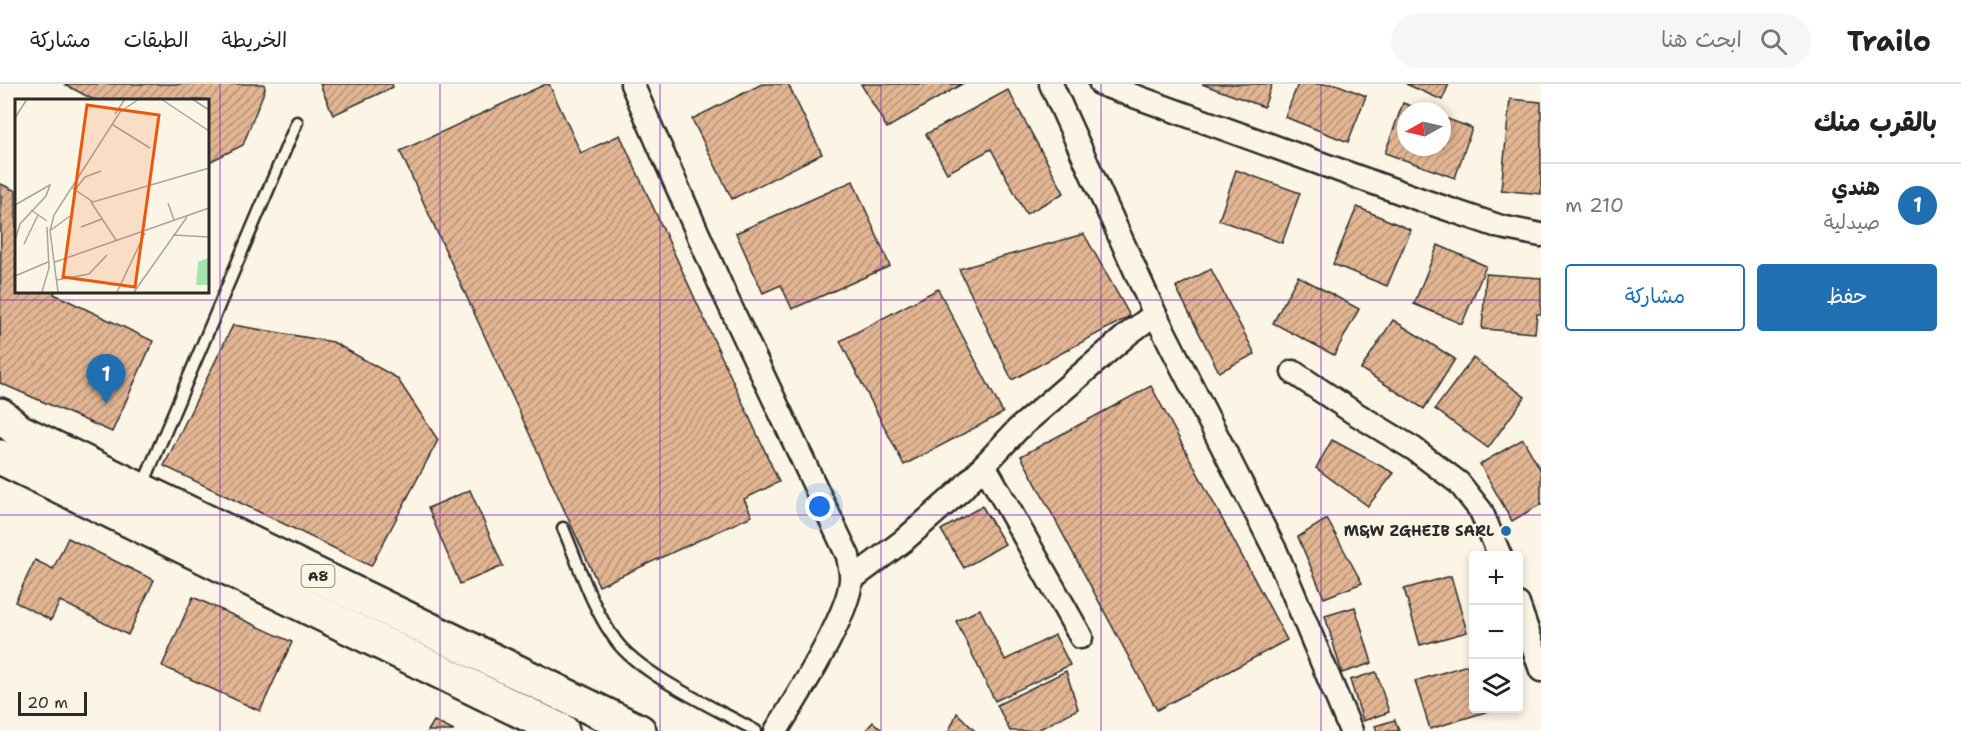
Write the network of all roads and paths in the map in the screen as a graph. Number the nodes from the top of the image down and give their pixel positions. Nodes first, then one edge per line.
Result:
1 (632, 84) edge
2 (1051, 84) edge
3 (1101, 84) edge
4 (297, 123) dead end
5 (1541, 235) edge
6 (1155, 314) junction
7 (1293, 372) dead end
8 (0, 415) edge
9 (8, 459) edge
10 (984, 465) junction
11 (141, 490) junction
12 (563, 528) dead end
13 (1498, 551) edge
14 (852, 579) junction
15 (1518, 605) edge
16 (1081, 637) dead end
17 (1540, 665) edge
18 (562, 731) edge
19 (639, 731) edge
20 (756, 731) edge
21 (776, 731) edge
22 (1351, 731) edge

1 - 14 street
2 - 6 street
3 - 5 street
4 - 11 lane
6 - 10 street
6 - 22 street
7 - 13 street
8 - 11 highway, A8
9 - 18 highway, A8
10 - 14 street
10 - 16 street
11 - 19 highway, A8
12 - 20 lane
14 - 21 street
15 - 17 street

